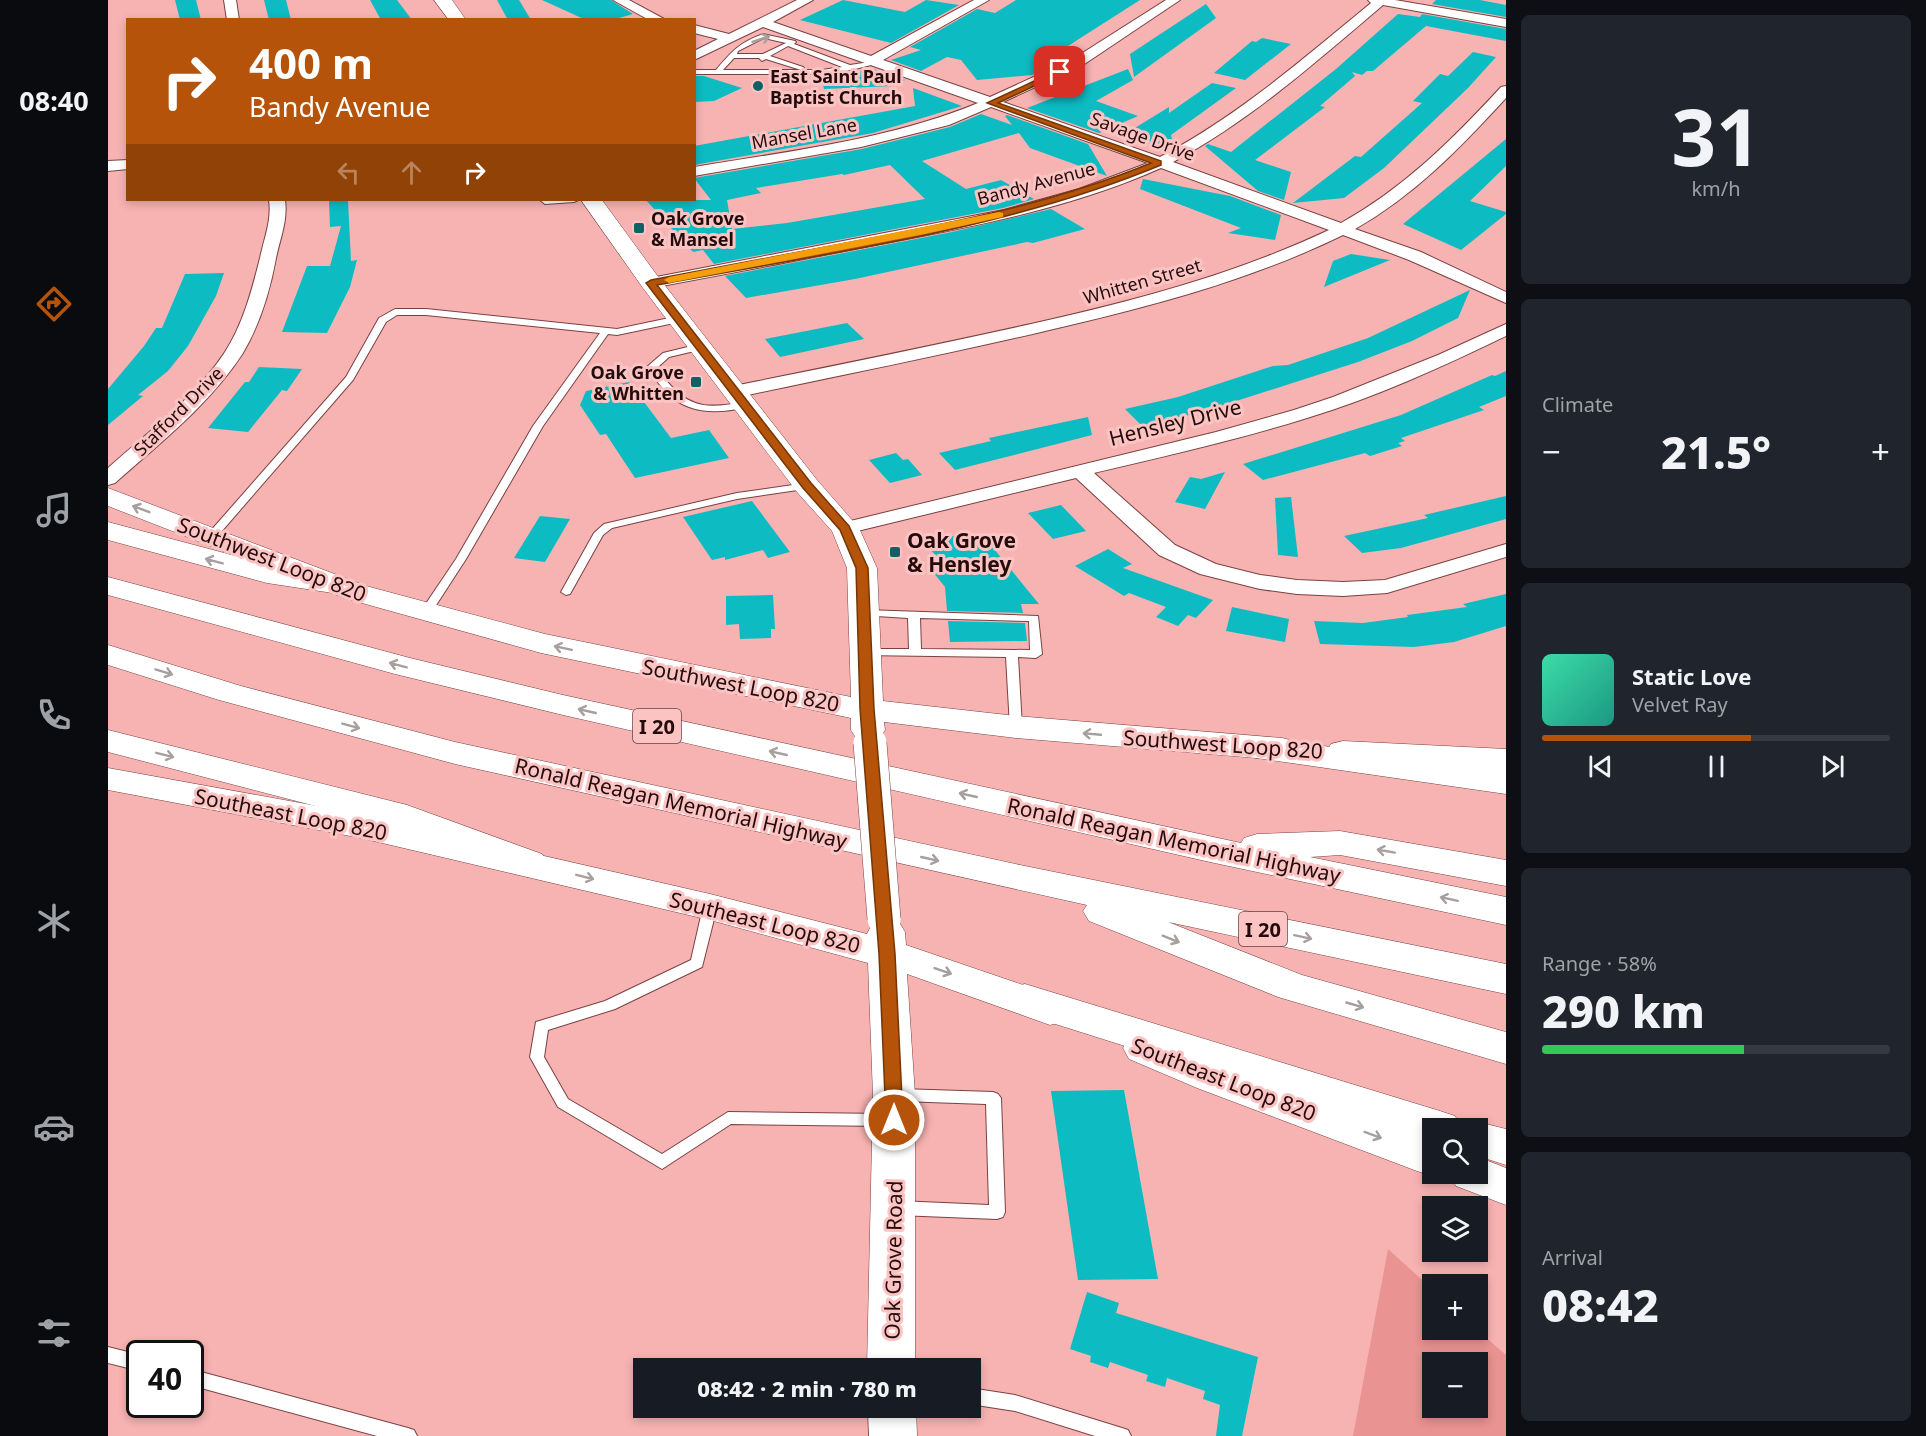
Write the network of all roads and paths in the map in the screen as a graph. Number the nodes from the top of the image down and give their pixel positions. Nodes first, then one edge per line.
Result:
1 (230, 0) edge
2 (443, 0) edge
3 (619, 0) edge
4 (807, 0) edge
5 (983, 0) edge
6 (1174, 0) edge
7 (1378, 1) edge
8 (233, 18) edge
9 (456, 18) edge
10 (656, 18) edge
11 (762, 22) junction
12 (1506, 23) edge
13 (696, 30) edge
14 (730, 38) junction
15 (796, 41) junction
16 (696, 55) edge
17 (733, 56) junction
18 (764, 56) junction
19 (865, 65) junction
20 (696, 72) edge
21 (718, 72) junction
22 (761, 72) junction
23 (814, 72) junction
24 (1506, 90) edge
25 (991, 103) junction
26 (1158, 163) junction
27 (126, 164) edge
28 (108, 166) edge
29 (696, 172) edge
30 (277, 201) edge
31 (544, 201) edge
32 (560, 201) edge
33 (592, 201) edge
34 (1342, 229) junction
35 (651, 283) junction
36 (1506, 298) edge
37 (679, 320) junction
38 (1506, 329) edge
39 (606, 330) junction
40 (700, 347) junction
41 (740, 398) junction
42 (1079, 470) junction
43 (108, 479) edge
44 (807, 486) junction
45 (108, 496) edge
46 (845, 528) junction
47 (108, 531) edge
48 (212, 537) junction
49 (1506, 550) edge
50 (333, 584) junction
51 (108, 586) edge
52 (566, 592) dead end
53 (427, 612) junction
54 (864, 613) junction
55 (914, 615) junction
56 (1003, 649) junction
57 (865, 653) junction
58 (915, 653) junction
59 (108, 655) edge
60 (868, 726) junction
61 (1016, 727) junction
62 (108, 741) edge
63 (1255, 748) junction
64 (1506, 760) edge
65 (108, 779) edge
66 (1506, 782) edge
67 (1210, 849) junction
68 (529, 863) junction
69 (1506, 873) edge
70 (1020, 878) junction
71 (710, 907) junction
72 (1506, 910) edge
73 (886, 936) junction
74 (1506, 979) edge
75 (1025, 999) junction
76 (1506, 1048) edge
77 (894, 1107) junction
78 (1422, 1122) edge
79 (1488, 1142) edge
80 (1506, 1147) edge
81 (1422, 1154) edge
82 (1488, 1180) edge
83 (1506, 1187) edge
84 (894, 1208) junction
85 (108, 1355) edge
86 (891, 1358) edge
87 (126, 1360) edge
88 (204, 1381) edge
89 (981, 1398) edge
90 (892, 1418) edge
91 (408, 1436) edge
92 (893, 1436) edge
93 (1122, 1436) edge

1 - 8 street
2 - 9 main road
3 - 10 street
4 - 11 street
5 - 19 street
6 - 25 street, Mansel Lane
7 - 12 street
7 - 26 street, Bandy Avenue
11 - 14 street
11 - 15 street, Savage Drive
13 - 14 street
14 - 16 street
17 -> 15 lane
15 - 18 lane
15 - 19 street, Savage Drive
17 - 18 lane
17 - 21 lane
18 - 22 lane
18 - 23 lane
19 - 23 lane
19 - 25 street, Savage Drive
20 - 21 lane
21 - 22 lane
22 - 23 lane
24 - 34 street, Whitten Street
25 - 26 street, Savage Drive
25 - 29 street, Mansel Lane
26 - 34 street, Savage Drive
26 - 35 street, Bandy Avenue
27 - 28 street
30 - 43 street, Stafford Drive
31 - 32 lane
33 - 35 main road, Oak Grove Road
34 - 36 street, Savage Drive
34 - 41 street, Whitten Street
35 - 37 main road, Oak Grove Road
37 - 39 lane
37 - 40 main road, Oak Grove Road
38 - 42 street, Hensley Drive
39 - 48 lane
39 - 53 lane
40 - 41 main road, Oak Grove Road
40 - 41 lane
41 - 44 main road, Oak Grove Road
42 - 46 street, Hensley Drive
42 - 49 street
44 - 46 main road, Oak Grove Road
44 - 52 lane
48 -> 45 main road, Southwest Loop 820
46 - 54 main road, Oak Grove Road
50 -> 47 main road
48 - 50 main road, Southwest Loop 820
50 - 53 main road, Southwest Loop 820
67 -> 51 main road, Ronald Reagan Memorial Highway / I 20
60 -> 53 main road, Southwest Loop 820
54 - 55 lane
54 - 57 main road, Oak Grove Road
55 - 56 lane
55 - 58 lane
56 - 58 lane
56 - 61 lane
57 - 58 lane
57 - 60 main road, Oak Grove Road
59 -> 70 main road, Ronald Reagan Memorial Highway / I 20
60 - 61 main road, Southwest Loop 820
60 - 73 main road, Oak Grove Road, bridge
63 -> 61 main road, Southwest Loop 820
62 -> 68 main road
63 - 64 main road, Southwest Loop 820
63 - 66 main road
65 - 68 main road, Southeast Loop 820
69 -> 67 main road
72 -> 67 main road, Ronald Reagan Memorial Highway / I 20
68 -> 71 main road, Southeast Loop 820
70 -> 74 main road, Ronald Reagan Memorial Highway / I 20
70 -> 76 main road
71 - 73 main road, Southeast Loop 820
71 - 77 lane
73 -> 75 main road, Southeast Loop 820
73 - 77 main road, Oak Grove Road
75 - 78 main road
75 -> 81 main road, Southeast Loop 820
77 - 84 main road, Oak Grove Road
77 - 84 lane
79 - 80 main road
82 - 83 main road
84 - 86 main road, Oak Grove Road
85 - 87 lane
88 - 91 lane
89 - 93 lane
90 - 92 main road

